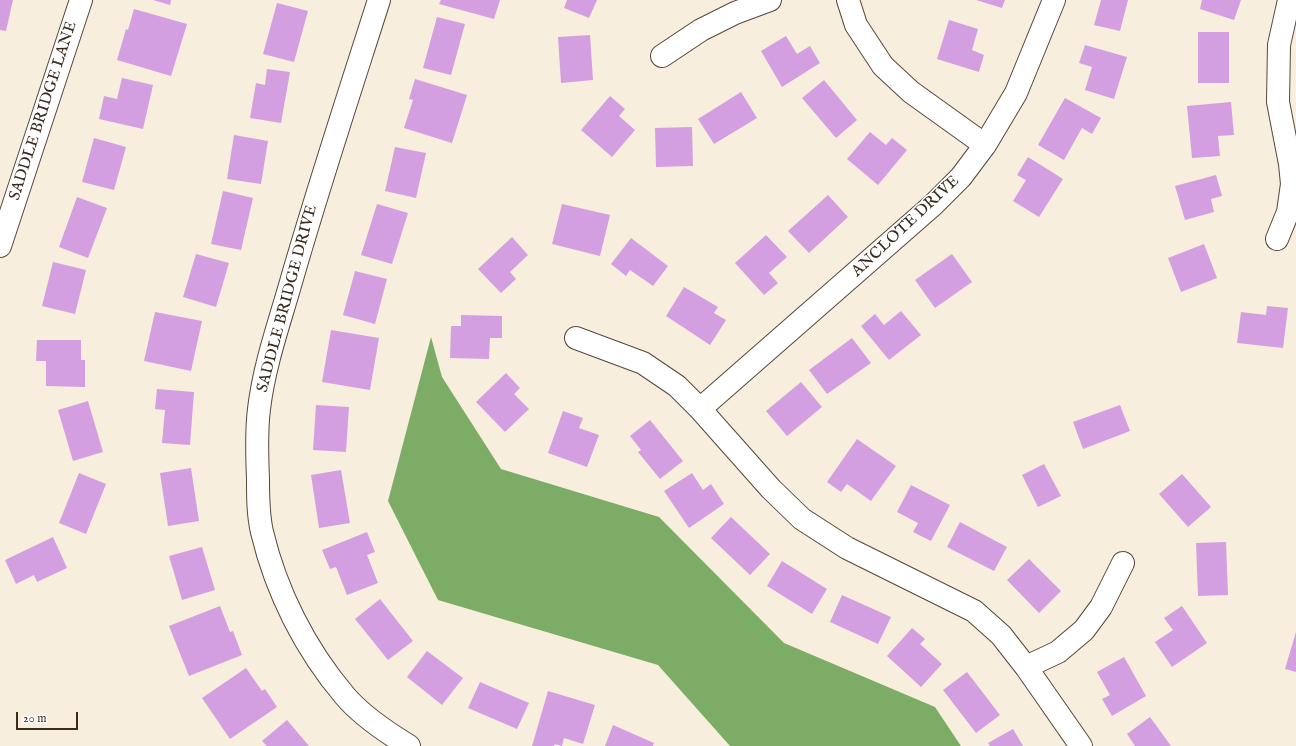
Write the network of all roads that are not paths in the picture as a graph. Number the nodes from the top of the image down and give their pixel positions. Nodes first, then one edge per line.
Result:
1 (81, 0) edge
2 (379, 0) edge
3 (770, 0) edge
4 (848, 0) edge
5 (1054, 0) edge
6 (1288, 0) edge
7 (662, 56) dead end
8 (986, 145) junction
9 (1277, 239) dead end
10 (0, 246) edge
11 (576, 338) dead end
12 (700, 409) junction
13 (1123, 563) dead end
14 (1026, 667) junction
15 (409, 746) edge
16 (1081, 746) edge

1 - 10 street, SADDLE BRIDGE LANE
2 - 15 street, SADDLE BRIDGE DRIVE
3 - 7 street
4 - 8 street
5 - 8 street, ANCLOTE DRIVE
6 - 9 street
8 - 12 street, ANCLOTE DRIVE
11 - 12 street
12 - 14 street
13 - 14 street
14 - 16 street

